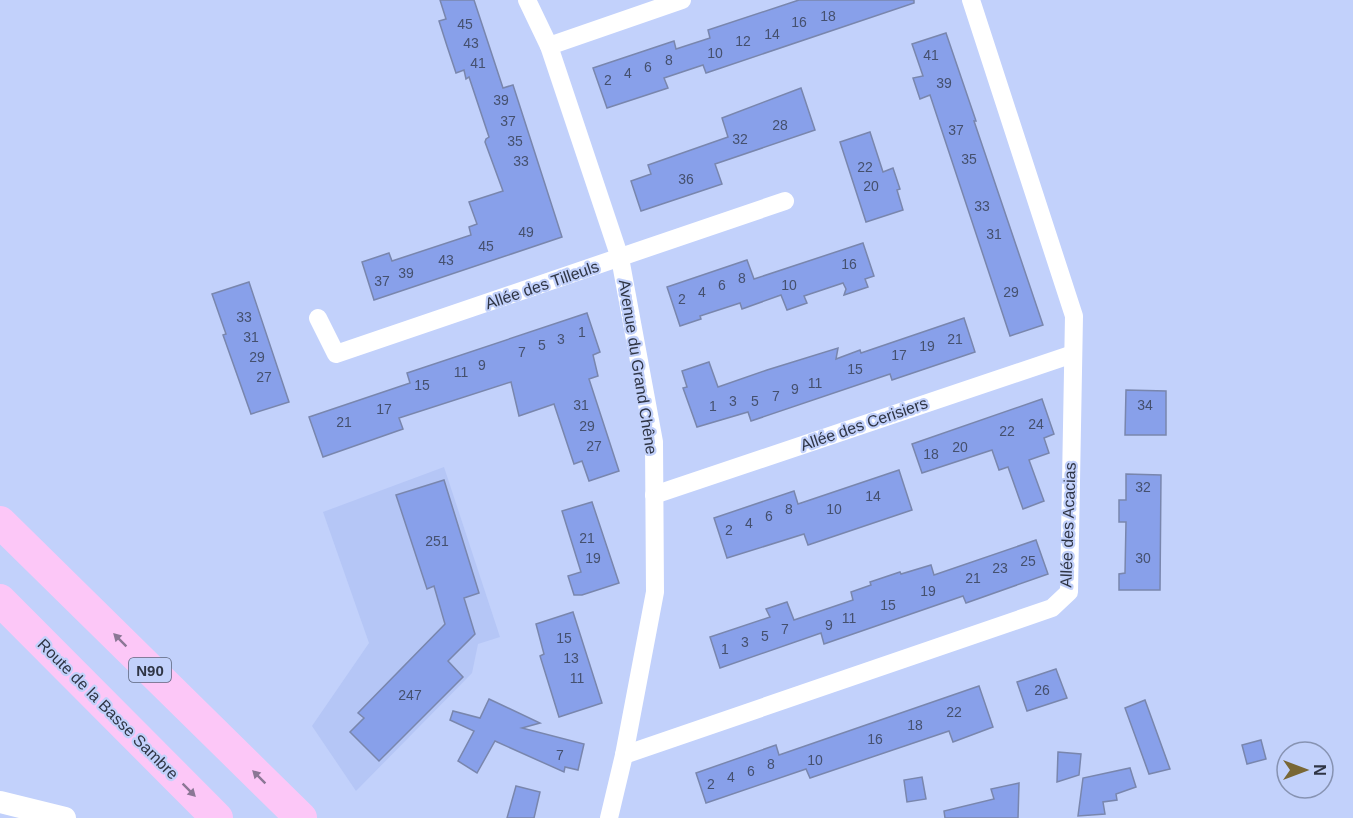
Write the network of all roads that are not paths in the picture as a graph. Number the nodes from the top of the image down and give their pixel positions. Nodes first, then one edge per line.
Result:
1 (527, 0) edge
2 (682, 0) edge
3 (971, 0) edge
4 (549, 46) junction
5 (785, 201) dead end
6 (620, 258) junction
7 (318, 318) dead end
8 (1073, 354) junction
9 (654, 495) junction
10 (0, 522) edge
11 (0, 600) edge
12 (624, 755) junction
13 (0, 802) edge
14 (65, 818) edge
15 (217, 818) edge
16 (301, 818) edge
17 (609, 818) edge

1 - 4 street, Avenue du Grand Chêne
2 - 4 street
3 - 8 street, Allée des Acacias
4 - 6 street, Avenue du Grand Chêne
5 - 6 street, Allée des Tilleuls
6 - 7 street, Allée des Tilleuls
6 - 9 street, Avenue du Grand Chêne
8 - 9 street, Allée des Cerisiers
8 - 12 street, Allée des Acacias
9 - 12 street, Avenue du Grand Chêne
16 -> 10 highway, N90
11 -> 15 highway, Route de la Basse Sambre
12 - 17 street, Avenue du Grand Chêne
13 - 14 street

